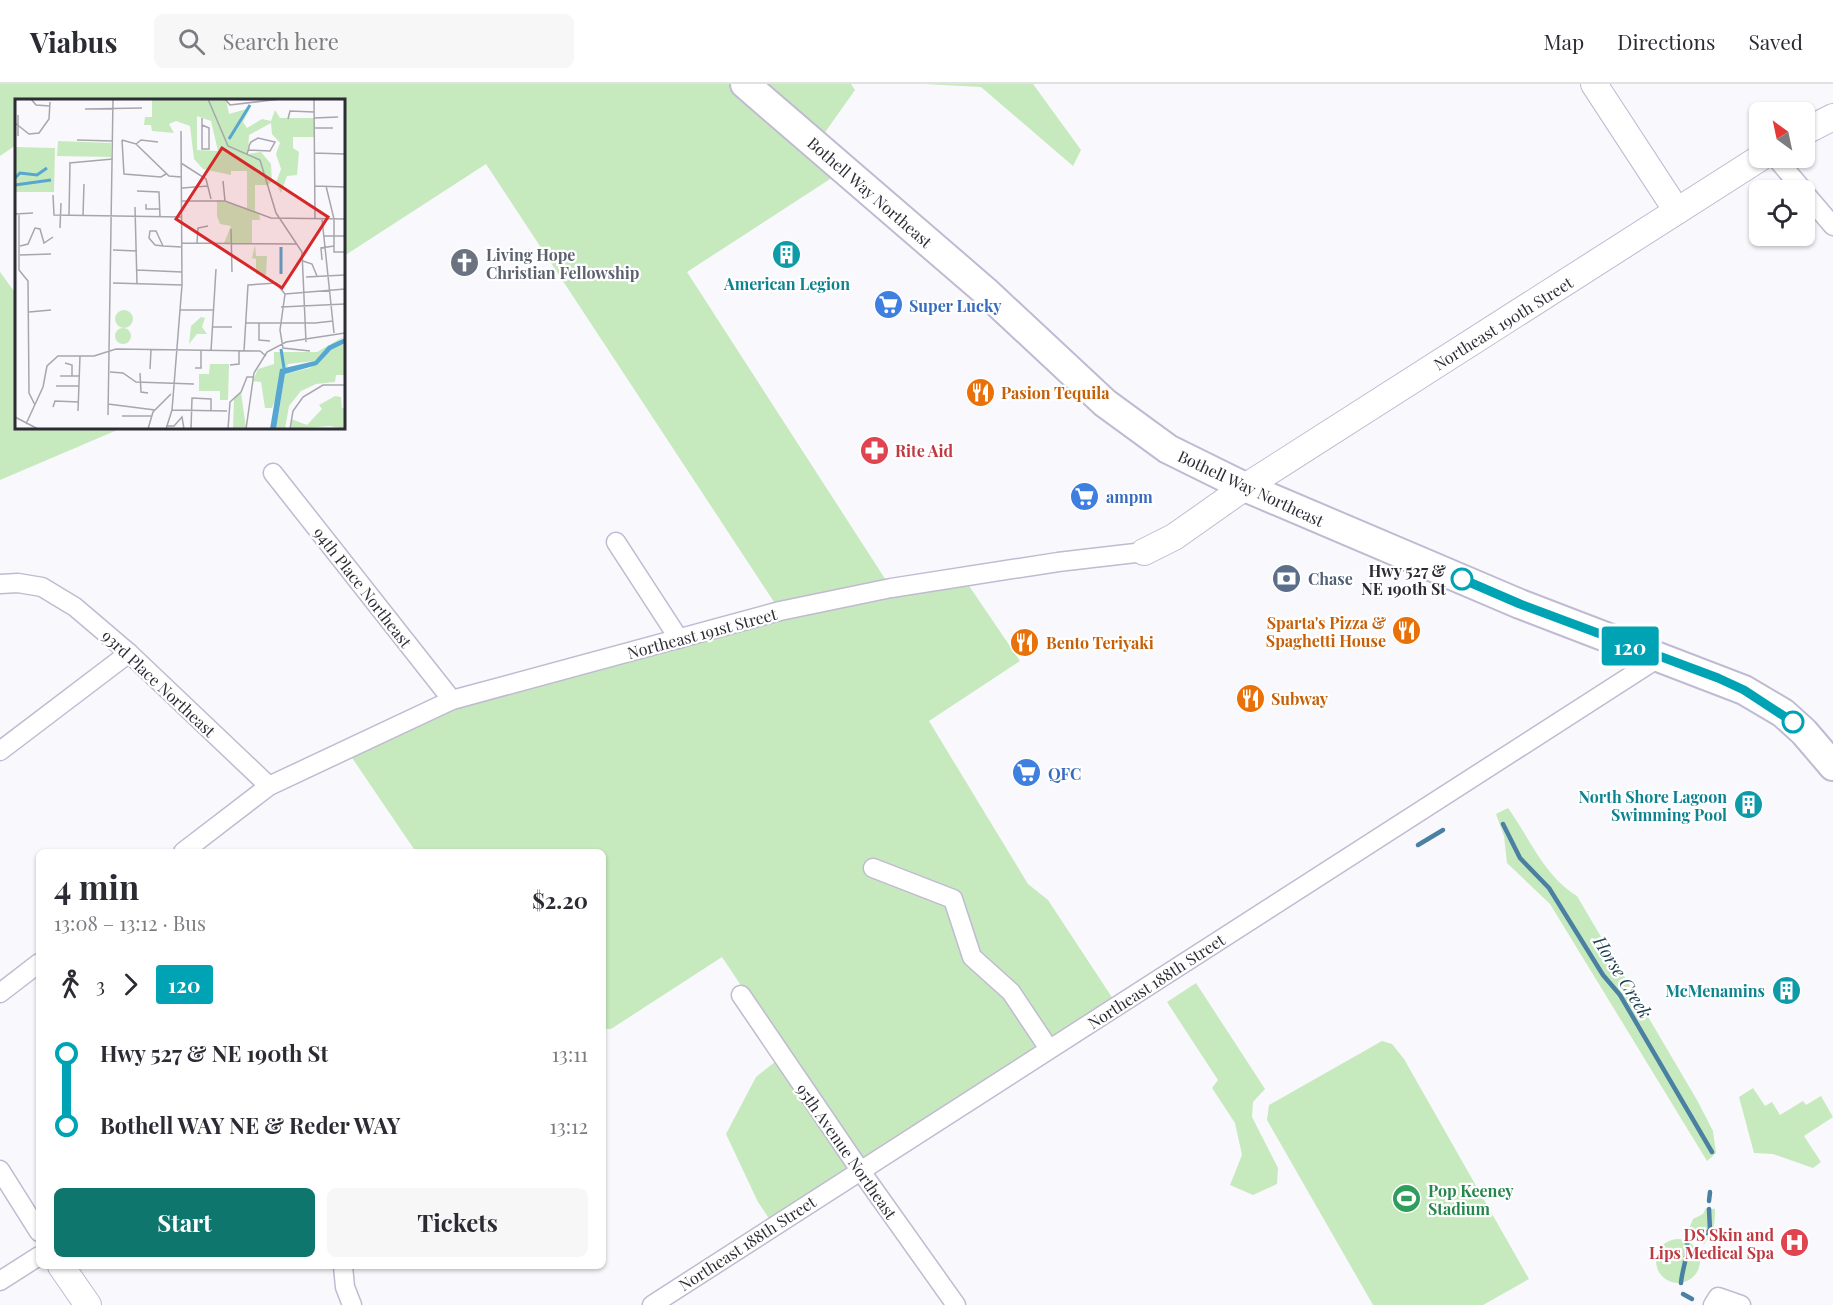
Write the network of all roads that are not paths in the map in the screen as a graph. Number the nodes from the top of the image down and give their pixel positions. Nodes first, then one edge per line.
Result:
1 (745, 84) edge
2 (1594, 84) edge
3 (1833, 117) edge
4 (1815, 126) edge
5 (1749, 165) edge
6 (1784, 168) edge
7 (1795, 180) edge
8 (1815, 204) edge
9 (1677, 211) junction
10 (1833, 226) edge
11 (273, 473) dead end
12 (1245, 488) junction
13 (616, 542) dead end
14 (1144, 552) joint
15 (0, 584) edge
16 (679, 639) junction
17 (129, 653) junction
18 (1660, 657) junction
19 (452, 700) junction
20 (0, 751) edge
21 (1833, 766) edge
22 (269, 786) junction
23 (187, 849) edge
24 (873, 868) dead end
25 (36, 965) edge
26 (0, 993) edge
27 (741, 995) dead end
28 (1049, 1049) junction
29 (0, 1170) edge
30 (860, 1170) junction
31 (36, 1227) edge
32 (36, 1258) edge
33 (64, 1269) edge
34 (342, 1269) edge
35 (0, 1281) edge
36 (1715, 1301) edge
37 (88, 1305) edge
38 (351, 1305) edge
39 (652, 1305) edge
40 (956, 1305) edge
41 (1741, 1305) edge

1 - 12 main road, Bothell Way Northeast
2 - 9 street
3 - 4 street
5 - 9 street, Northeast 190th Street
6 - 7 street
8 - 10 street
9 - 12 street, Northeast 190th Street
11 - 19 street, 94th Place Northeast
12 - 14 street, Northeast 191st Street
12 - 18 main road, Bothell Way Northeast
13 - 16 street
14 - 16 street, Northeast 191st Street
15 - 17 street, 93rd Place Northeast
16 - 19 street, Northeast 191st Street
17 - 20 street
17 - 22 street, 93rd Place Northeast
18 - 21 main road, Bothell Way Northeast
18 - 28 street, Northeast 188th Street
19 - 22 street, Northeast 191st Street
22 - 23 street, Northeast 191st Street
24 - 28 street
25 - 26 street
27 - 30 street, 95th Avenue Northeast
28 - 30 street, Northeast 188th Street
29 - 31 street
30 - 39 street, Northeast 188th Street
30 - 40 street, 95th Avenue Northeast
32 - 35 street
33 - 37 street
34 - 38 street
36 - 41 street

